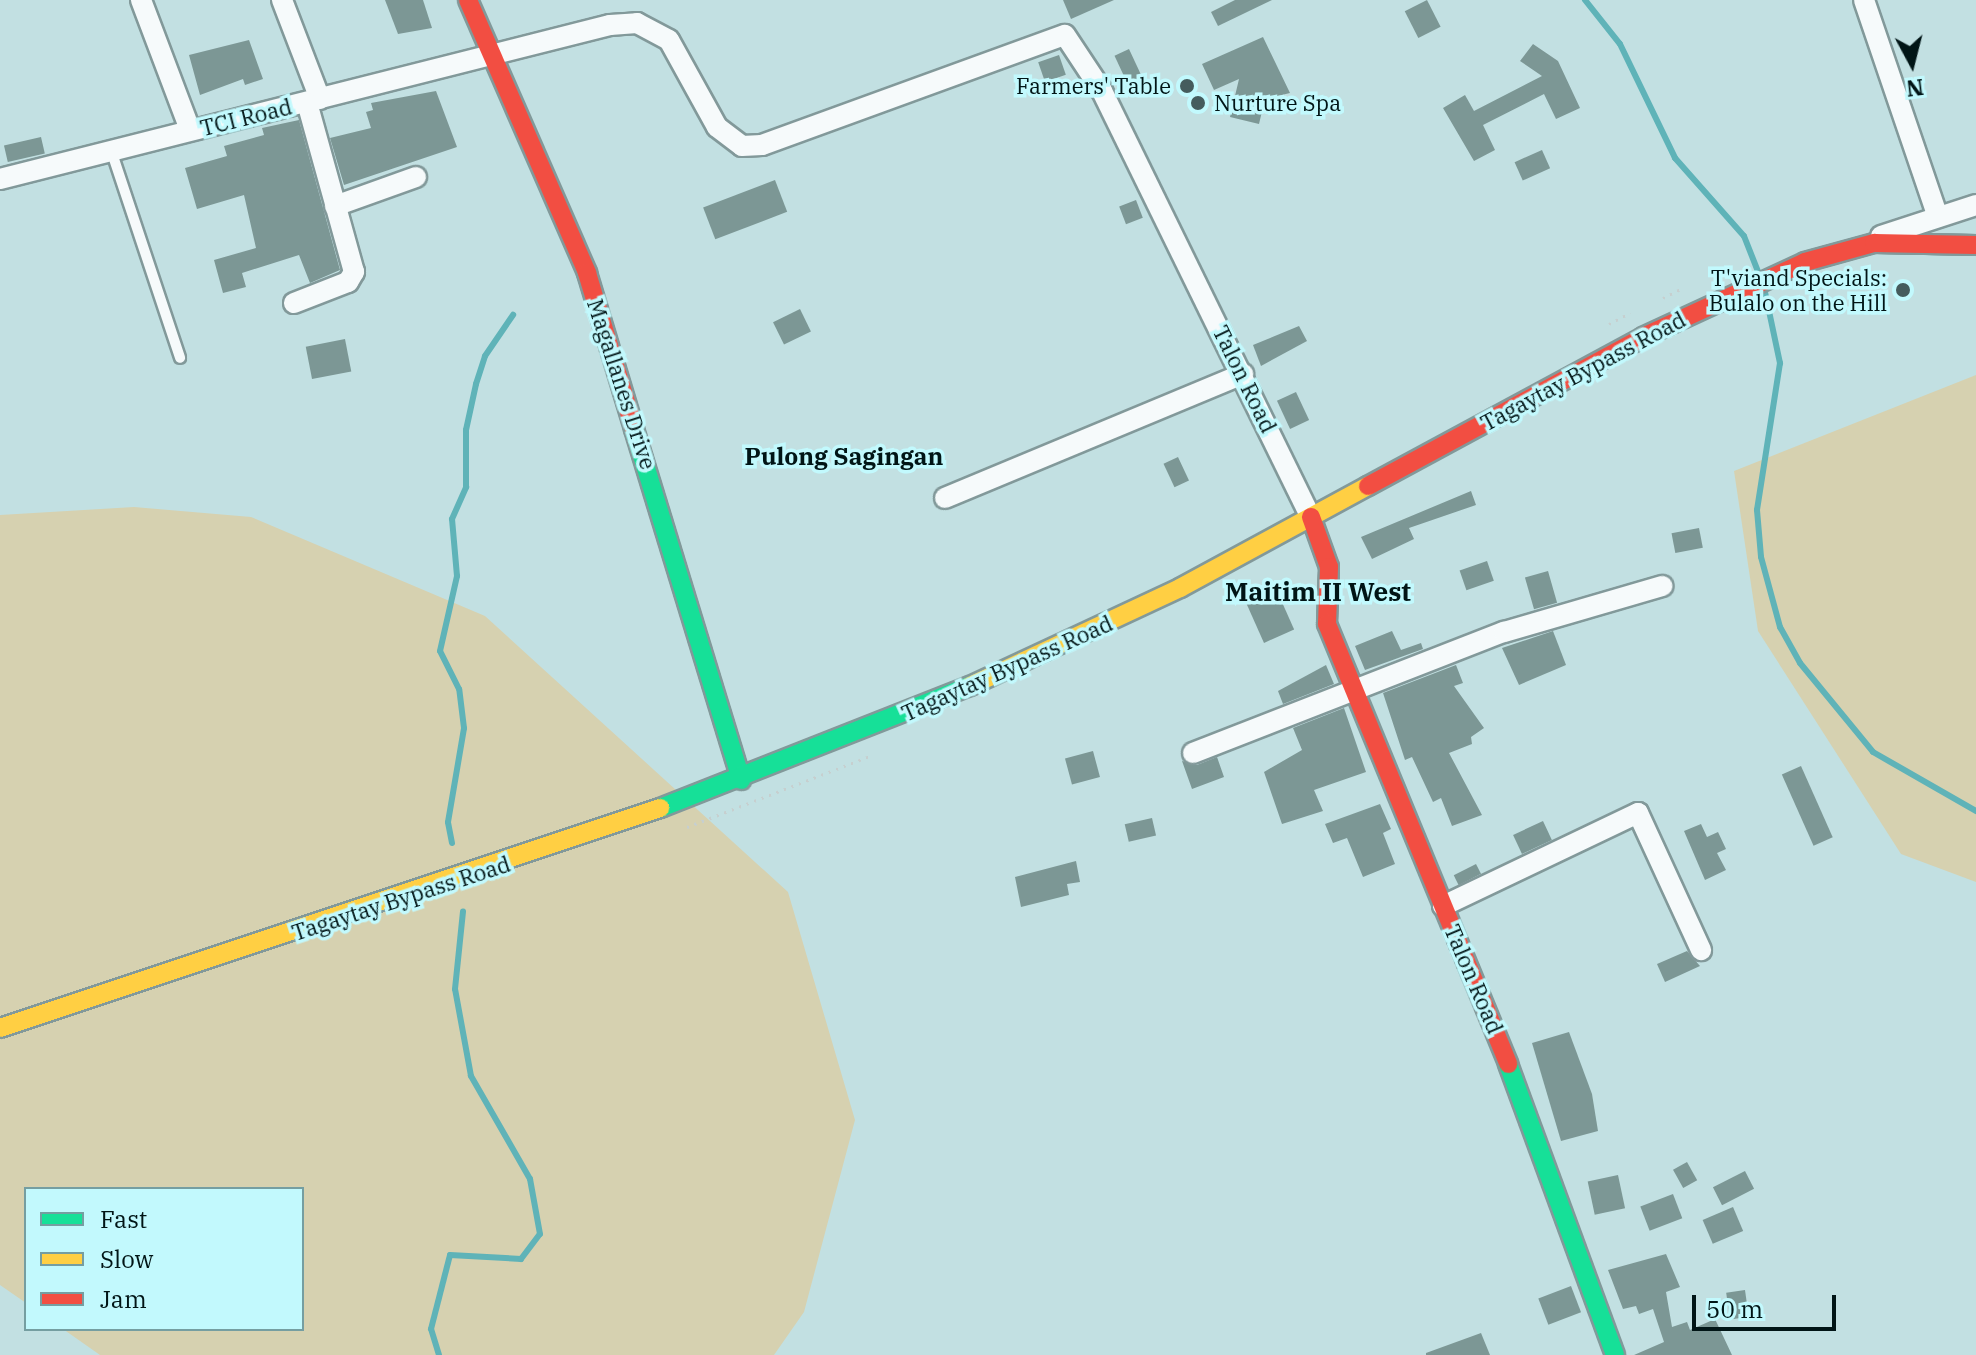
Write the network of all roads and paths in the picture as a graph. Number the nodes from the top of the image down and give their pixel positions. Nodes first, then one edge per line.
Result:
1 (141, 0) edge
2 (282, 0) edge
3 (468, 0) edge
4 (1864, 0) edge
5 (493, 54) junction
6 (313, 100) junction
7 (190, 130) junction
8 (111, 150) junction
9 (416, 177) dead end
10 (0, 179) edge
11 (1976, 205) edge
12 (335, 206) junction
13 (1938, 217) junction
14 (1976, 245) edge
15 (1832, 252) junction
16 (1691, 285) dead end
17 (294, 303) dead end
18 (1652, 303) dead end
19 (1638, 309) dead end
20 (1598, 330) dead end
21 (180, 358) dead end
22 (1243, 374) junction
23 (945, 498) dead end
24 (1311, 517) junction
25 (1662, 586) dead end
26 (1356, 691) junction
27 (1193, 753) dead end
28 (741, 780) junction
29 (1443, 906) junction
30 (1701, 950) dead end
31 (0, 1028) edge
32 (1615, 1355) edge

1 - 7 street
2 - 6 street
3 - 5 main road, Magallanes Drive
4 - 13 street
5 - 6 street, TCI Road
5 - 22 street, Talon Road
5 - 28 main road, Magallanes Drive
6 - 7 street, TCI Road
6 - 12 street
7 - 8 street, TCI Road
8 - 10 street, TCI Road
8 - 21 lane
9 - 12 street
11 - 13 street
12 - 17 street
13 - 15 street
14 - 15 main road, Tagaytay Bypass Road
15 - 24 main road, Tagaytay Bypass Road
16 - 18 path
19 - 20 path
22 - 23 street
22 - 24 street, Talon Road
24 - 26 main road, Talon Road
24 - 28 main road, Tagaytay Bypass Road
25 - 26 street
26 - 27 street
26 - 29 main road, Talon Road
28 - 31 main road, Tagaytay Bypass Road
29 - 30 street
29 - 32 main road, Talon Road

